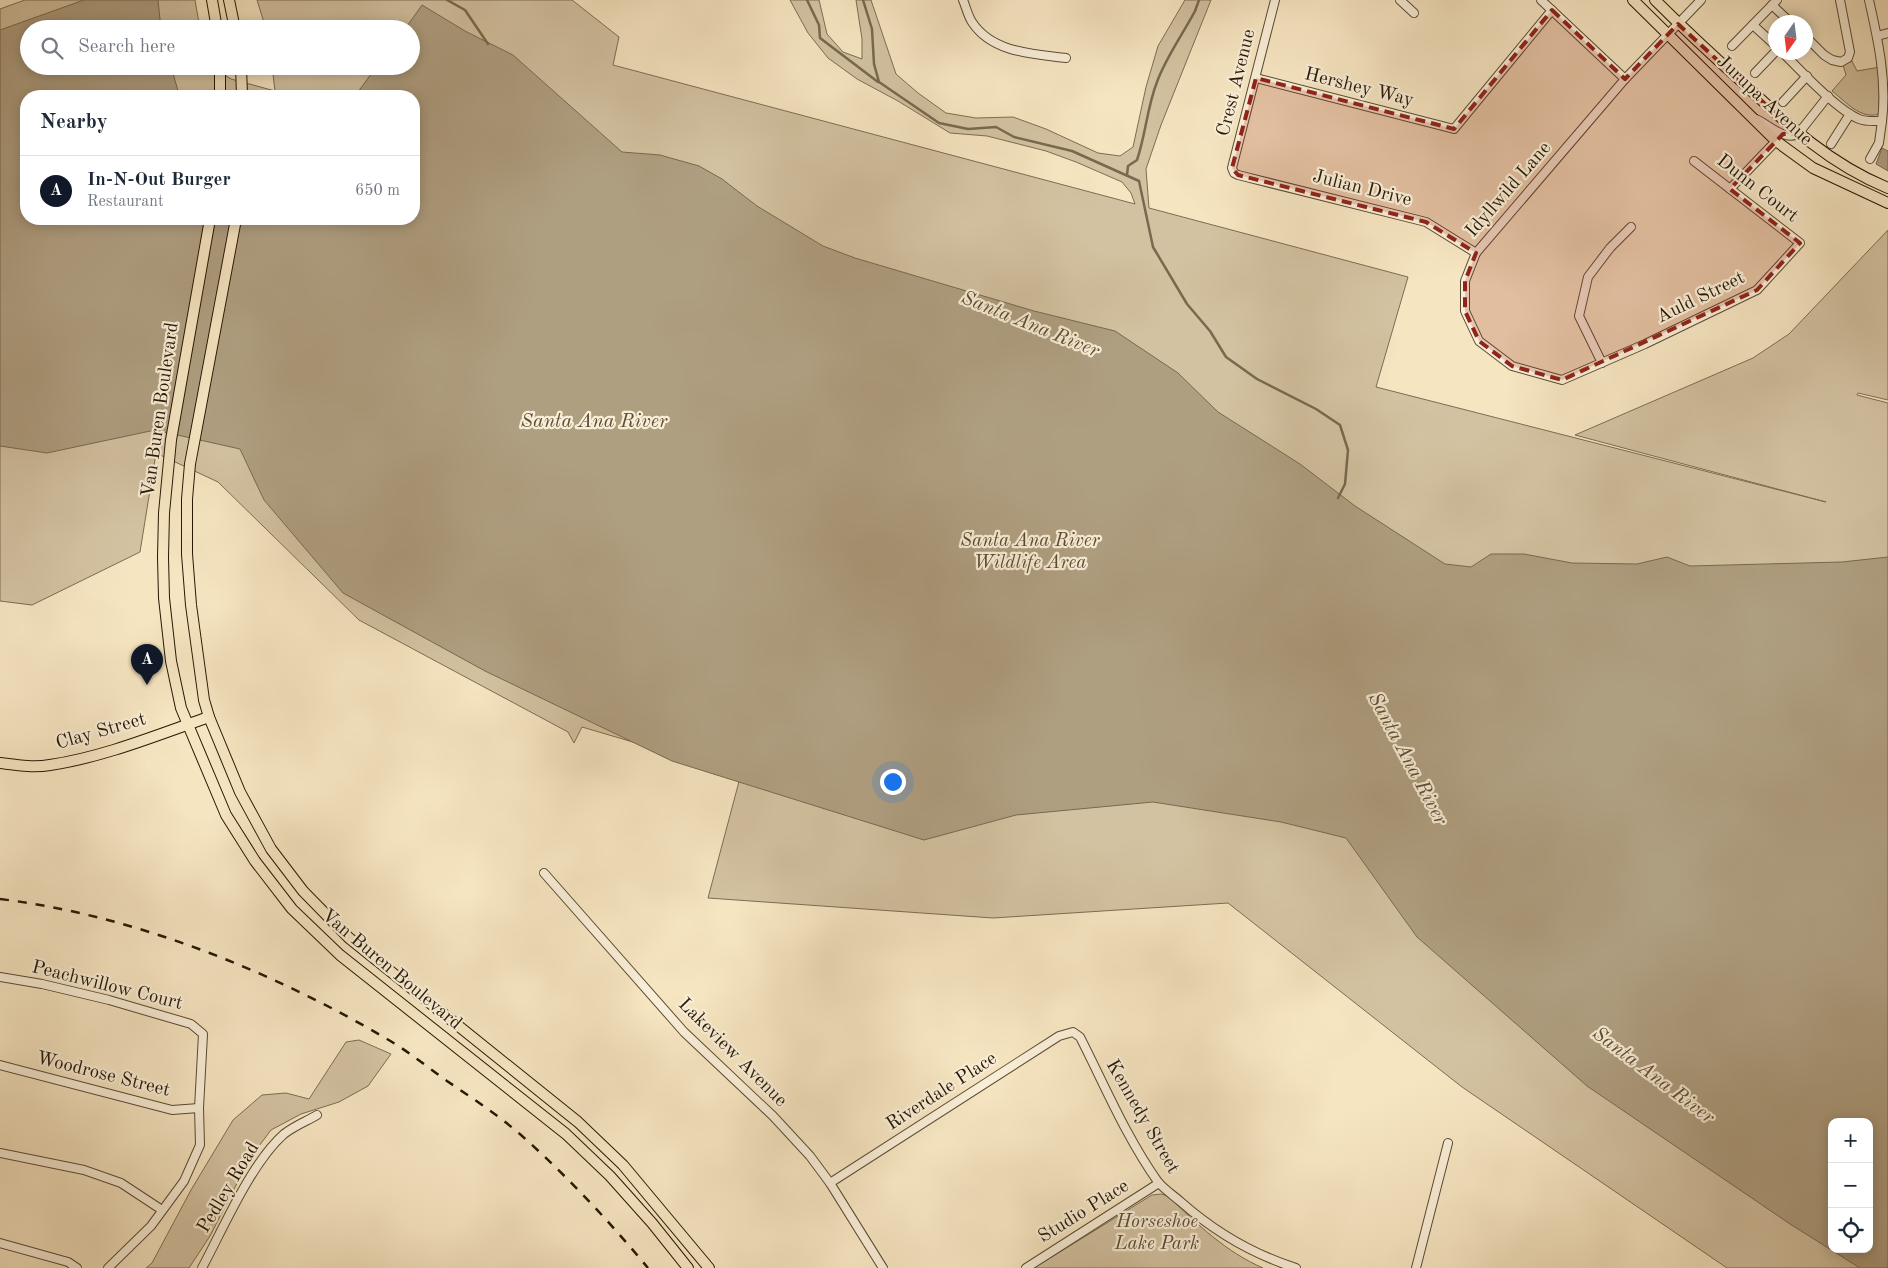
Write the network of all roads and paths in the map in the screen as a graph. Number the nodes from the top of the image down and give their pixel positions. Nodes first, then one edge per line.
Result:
1 (212, 0) edge
2 (229, 0) edge
3 (963, 0) edge
4 (1275, 0) edge
5 (1400, 0) edge
6 (1541, 0) edge
7 (1633, 0) edge
8 (1655, 0) edge
9 (1701, 0) edge
10 (1840, 0) edge
11 (1869, 0) edge
12 (1774, 2) edge
13 (1552, 10) junction
14 (1414, 13) dead end
15 (1784, 15) edge
16 (215, 20) edge
17 (233, 20) edge
18 (1678, 24) junction
19 (1753, 25) junction
20 (1888, 33) edge
21 (1668, 35) junction
22 (1877, 36) junction
23 (1768, 39) edge
24 (1813, 43) edge
25 (1732, 46) dead end
26 (1066, 58) dead end
27 (1768, 59) edge
28 (1790, 60) edge
29 (1885, 72) edge
30 (1755, 73) dead end
31 (220, 75) edge
32 (241, 75) edge
33 (1807, 76) junction
34 (1256, 78) junction
35 (1625, 79) junction
36 (220, 90) edge
37 (242, 90) edge
38 (1828, 96) junction
39 (1784, 102) dead end
40 (1886, 108) edge
41 (1850, 114) junction
42 (1752, 118) junction
43 (1882, 121) junction
44 (1798, 134) junction
45 (1776, 141) junction
46 (1879, 143) junction
47 (1831, 144) dead end
48 (1888, 145) edge
49 (1870, 159) dead end
50 (1694, 160) dead end
51 (1234, 173) joint
52 (1888, 188) edge
53 (1730, 189) junction
54 (1888, 203) edge
55 (209, 225) edge
56 (235, 225) edge
57 (1631, 227) dead end
58 (1800, 243) joint
59 (1476, 253) junction
60 (1602, 363) junction
61 (209, 717) junction
62 (187, 724) junction
63 (0, 763) edge
64 (544, 873) dead end
65 (0, 978) edge
66 (1073, 1032) joint
67 (0, 1064) edge
68 (199, 1108) junction
69 (317, 1115) dead end
70 (1448, 1143) dead end
71 (0, 1153) edge
72 (830, 1183) junction
73 (1159, 1183) junction
74 (162, 1210) junction
75 (0, 1243) edge
76 (77, 1268) edge
77 (108, 1268) edge
78 (202, 1268) edge
79 (688, 1268) edge
80 (708, 1268) edge
81 (883, 1268) edge
82 (1026, 1268) edge
83 (1296, 1268) edge
84 (1416, 1268) edge

1 - 16 main road
2 - 17 main road
3 - 26 street
4 - 34 street, Crest Avenue
5 - 14 street
6 - 13 street
7 - 21 main road, Jurupa Avenue
8 - 18 main road, Jurupa Avenue
9 - 18 street, Idyllwild Lane
10 - 24 street
11 - 22 street
12 - 15 street
12 - 19 street
13 - 34 street, Hershey Way
13 - 35 street
18 - 21 street, Idyllwild Lane
18 - 44 main road, Jurupa Avenue
19 - 23 street
19 - 25 street
20 - 22 street
21 - 35 street, Idyllwild Lane
21 - 42 main road, Jurupa Avenue
22 - 29 street
27 - 30 street
28 - 33 street
29 - 40 street
31 - 36 main road
32 - 37 main road
33 - 38 street
33 - 39 street
34 - 51 street, Crest Avenue
35 - 59 street, Idyllwild Lane
38 - 41 street
38 - 44 street
40 - 43 street
41 - 43 street
41 - 47 street
42 - 44 street
42 - 45 main road, Jurupa Avenue
43 - 46 street
44 - 52 main road, Jurupa Avenue
45 - 53 street
45 - 54 main road, Jurupa Avenue
46 - 48 street
46 - 49 street
50 - 53 street, Dunn Court
51 - 59 street, Julian Drive
53 - 58 street, Dunn Court
55 - 62 main road, Van Buren Boulevard
56 - 61 main road, Van Buren Boulevard
57 - 60 street
58 - 60 street, Auld Street
59 - 60 street, Idyllwild Lane
61 - 62 main road, Clay Street
61 - 80 main road, Van Buren Boulevard
62 - 63 main road, Clay Street
62 - 79 main road, Van Buren Boulevard
64 - 72 street, Lakeview Avenue
65 - 68 street, Peachwillow Court
66 - 72 street, Riverdale Place
66 - 73 street, Kennedy Street
67 - 68 street, Woodrose Street
68 - 74 street
69 - 78 street, Pedley Road
70 - 84 street
71 - 74 street
72 - 81 street, Lakeview Avenue
73 - 82 street, Studio Place
73 - 83 street, Kennedy Street
74 - 77 street
75 - 76 street

